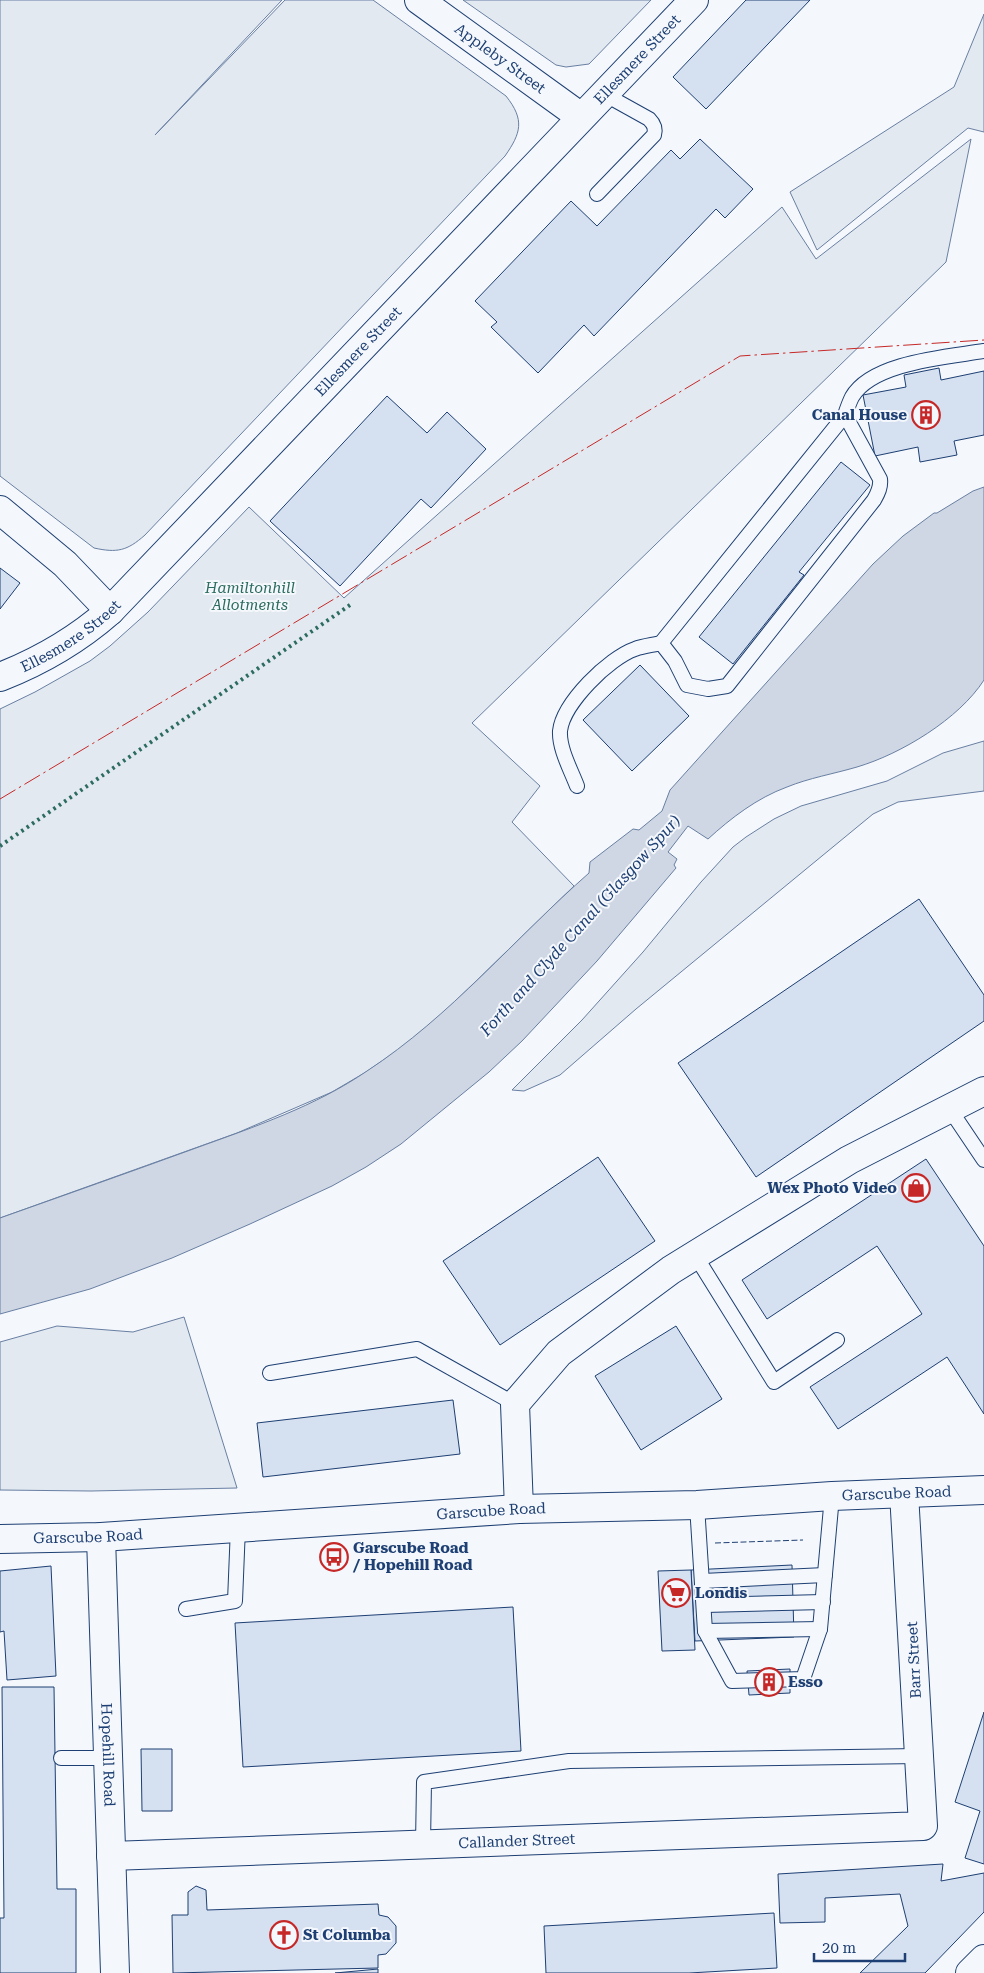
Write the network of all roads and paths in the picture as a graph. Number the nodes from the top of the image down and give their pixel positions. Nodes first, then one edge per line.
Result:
1 (419, 0) edge
2 (694, 0) edge
3 (604, 94) junction
4 (581, 117) junction
5 (597, 194) dead end
6 (984, 351) edge
7 (845, 415) junction
8 (0, 510) edge
9 (110, 611) junction
10 (661, 643) junction
11 (0, 677) edge
12 (577, 786) dead end
13 (984, 1091) edge
14 (949, 1108) junction
15 (984, 1160) edge
16 (695, 1255) junction
17 (837, 1340) dead end
18 (270, 1373) dead end
19 (515, 1404) junction
20 (984, 1490) edge
21 (904, 1493) junction
22 (832, 1496) junction
23 (697, 1505) junction
24 (519, 1510) junction
25 (238, 1527) junction
26 (101, 1537) junction
27 (0, 1539) edge
28 (825, 1575) junction
29 (703, 1581) junction
30 (823, 1602) junction
31 (705, 1605) junction
32 (186, 1608) dead end
33 (820, 1629) junction
34 (705, 1632) junction
35 (919, 1756) junction
36 (61, 1758) dead end
37 (108, 1758) junction
38 (923, 1826) joint
39 (423, 1844) junction
40 (111, 1856) junction
41 (984, 1959) edge
42 (115, 1973) edge
43 (970, 1973) edge

1 - 4 street, Appleby Street
2 - 3 street, Ellesmere Street
3 - 4 street, Ellesmere Street
3 - 5 lane
4 - 9 street, Ellesmere Street
6 - 7 lane
7 - 10 lane
7 - 10 lane
8 - 9 street
9 - 11 street, Ellesmere Street
10 - 12 lane
13 - 14 street
14 - 15 lane
14 - 16 street
16 - 17 lane
16 - 19 street
18 - 19 lane
19 - 24 street
20 - 21 street, Garscube Road
21 - 22 street, Garscube Road
21 - 35 street, Barr Street
22 - 23 street, Garscube Road
22 - 28 lane
23 - 24 street, Garscube Road
23 - 29 lane
24 - 25 street, Garscube Road
25 - 26 street, Garscube Road
25 - 32 lane
26 - 27 street, Garscube Road
26 - 37 street, Hopehill Road
28 - 29 lane
28 - 30 lane
29 - 31 lane
30 - 31 lane
30 - 33 lane
31 - 34 lane
33 - 34 lane
33 - 34 lane
35 - 38 street, Barr Street
35 - 39 lane
36 - 37 lane
37 - 40 street, Hopehill Road
38 - 39 street, Callander Street
39 - 40 street, Callander Street
40 - 42 street, Hopehill Road
41 - 43 street

